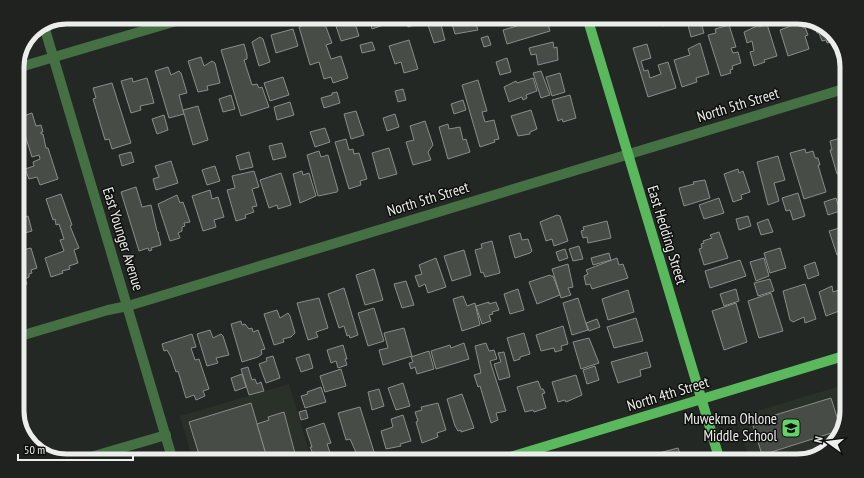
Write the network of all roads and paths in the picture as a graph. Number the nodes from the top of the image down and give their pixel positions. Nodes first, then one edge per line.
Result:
1 (166, 24) edge
2 (589, 24) edge
3 (45, 30) edge
4 (53, 57) junction
5 (24, 66) edge
6 (840, 90) edge
7 (628, 154) junction
8 (128, 306) junction
9 (24, 335) edge
10 (840, 357) edge
11 (700, 400) junction
12 (166, 435) junction
13 (101, 454) edge
14 (171, 454) edge
15 (520, 454) edge
16 (718, 454) edge

1 - 4 street
2 - 7 main road, East Hedding Street
3 - 4 street, East Younger Avenue
4 - 5 street
4 - 8 street, East Younger Avenue
6 - 7 street, North 5th Street
7 - 8 street, North 5th Street
7 - 11 main road, East Hedding Street
8 - 9 street, North 5th Street
8 - 12 street, East Younger Avenue
10 - 11 main road, North 4th Street
11 - 15 main road, North 4th Street
11 - 16 main road, East Hedding Street
12 - 13 street
12 - 14 street, East Younger Avenue

